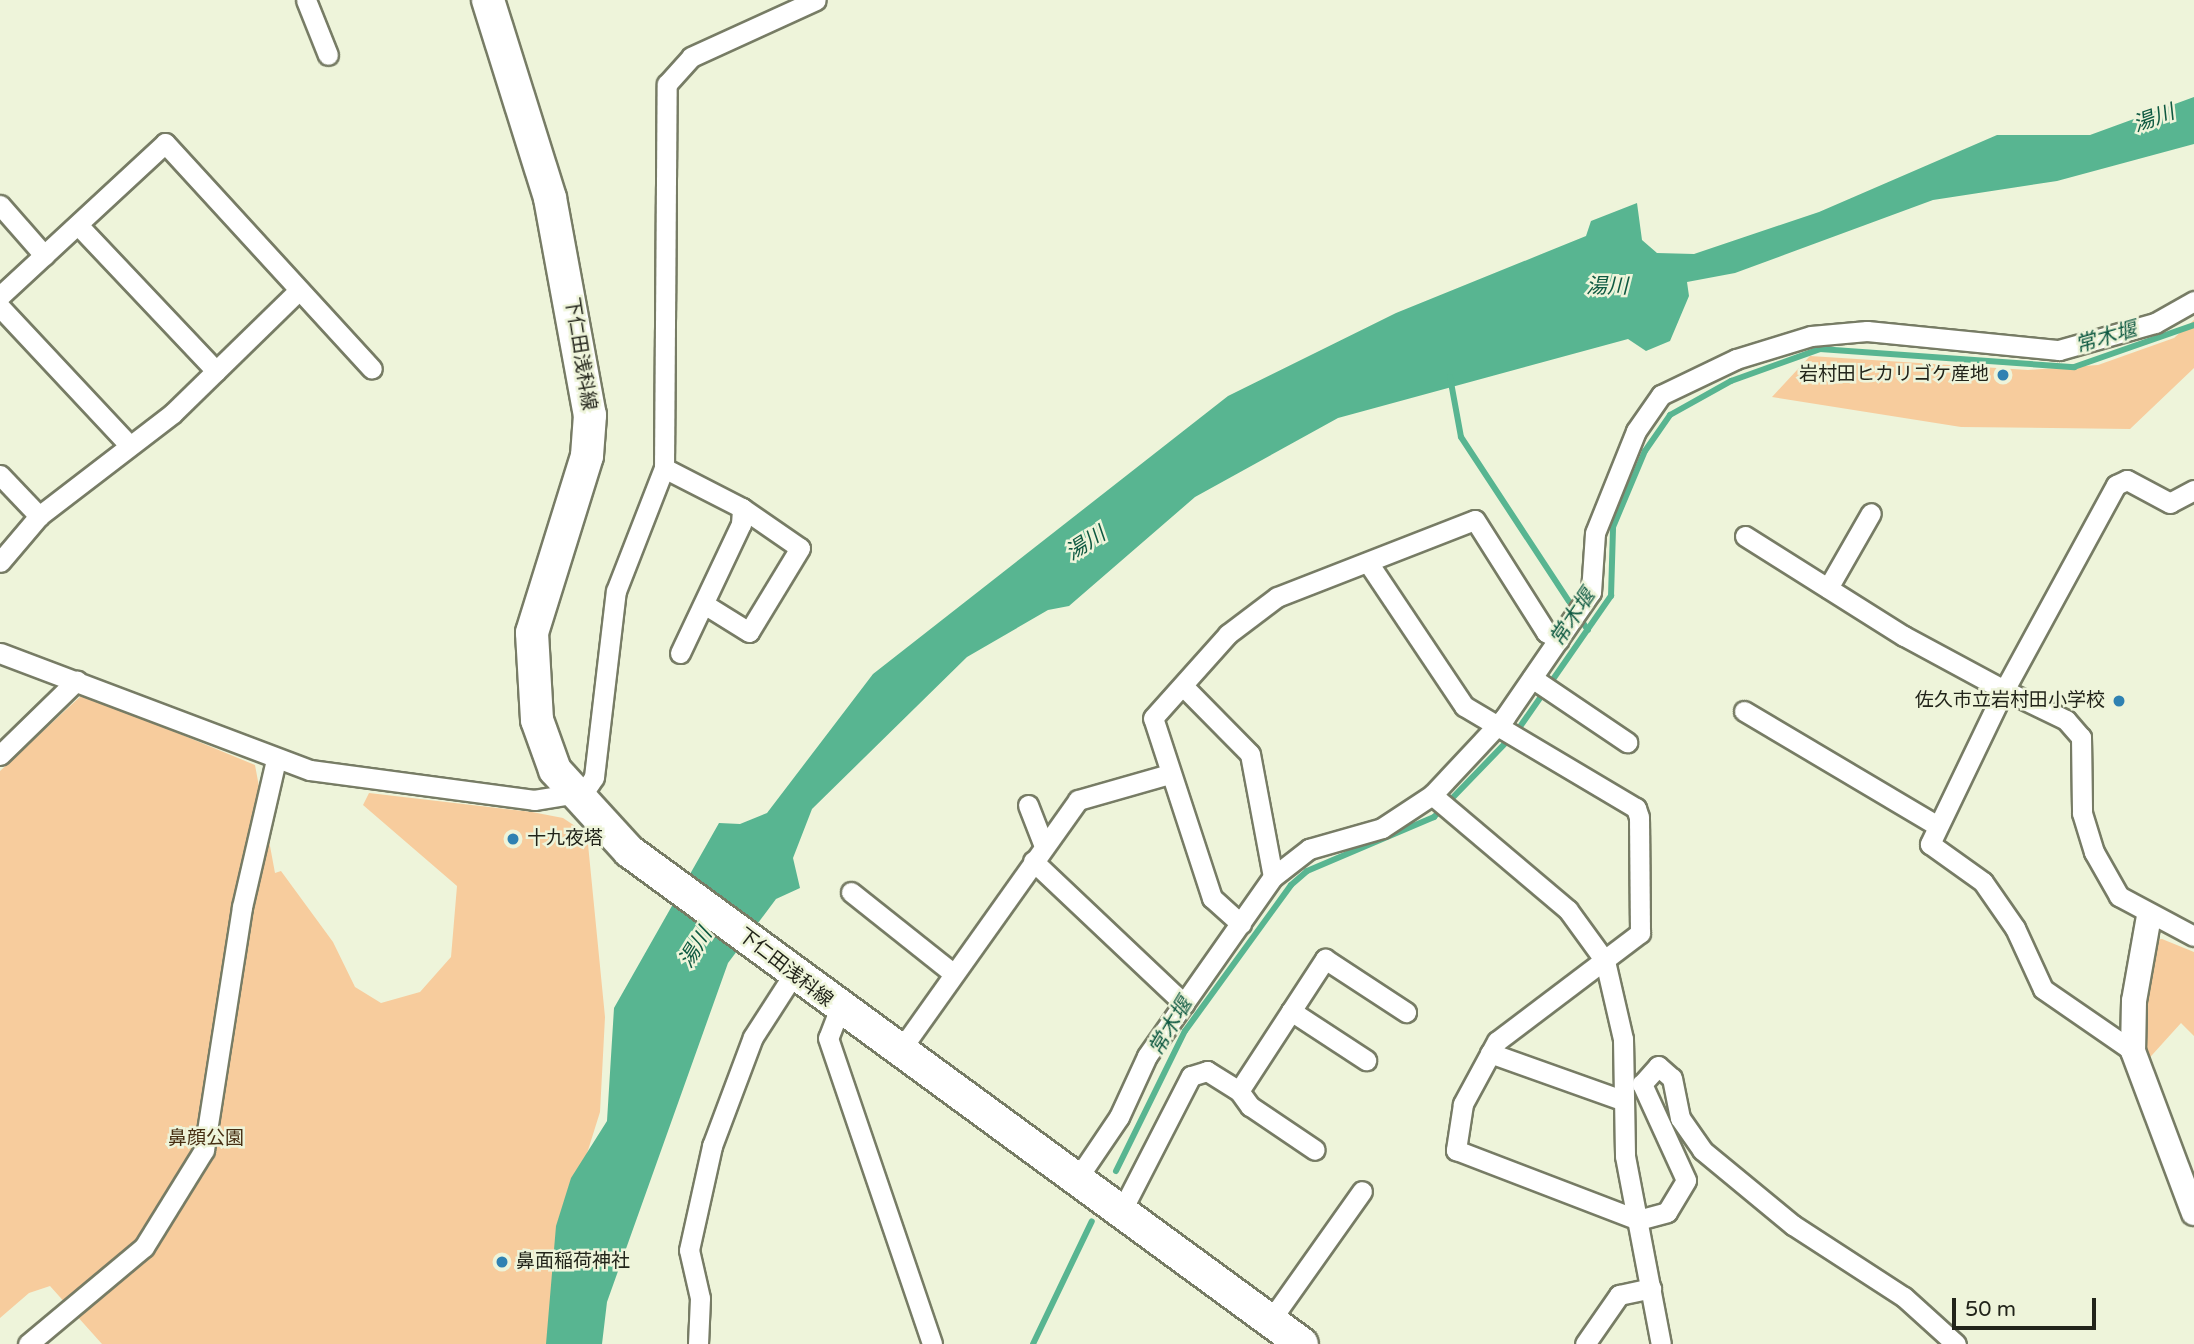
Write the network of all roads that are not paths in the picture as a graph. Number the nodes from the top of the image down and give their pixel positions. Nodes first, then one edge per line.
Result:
1 (306, 0) edge
2 (488, 0) edge
3 (816, 0) edge
4 (328, 55) dead end
5 (0, 205) edge
6 (78, 225) junction
7 (44, 255) junction
8 (299, 290) junction
9 (0, 296) edge
10 (2194, 301) edge
11 (0, 307) edge
12 (372, 369) dead end
13 (216, 371) junction
14 (130, 445) junction
15 (664, 468) junction
16 (0, 475) edge
17 (2194, 490) edge
18 (742, 508) junction
19 (1871, 513) dead end
20 (39, 516) junction
21 (1745, 536) dead end
22 (0, 562) edge
23 (1369, 564) junction
24 (1828, 588) junction
25 (704, 604) junction
26 (1559, 640) junction
27 (0, 653) edge
28 (680, 653) dead end
29 (77, 680) junction
30 (1542, 684) junction
31 (1183, 686) junction
32 (2004, 690) junction
33 (1744, 711) dead end
34 (1506, 732) junction
35 (1627, 742) dead end
36 (0, 755) edge
37 (276, 760) junction
38 (1168, 774) junction
39 (575, 797) junction
40 (1442, 803) junction
41 (1028, 805) dead end
42 (1936, 825) junction
43 (1038, 853) junction
44 (1273, 877) junction
45 (850, 892) dead end
46 (2149, 916) junction
47 (1241, 924) junction
48 (2194, 936) edge
49 (1605, 961) junction
50 (788, 971) junction
51 (953, 973) junction
52 (1184, 1004) junction
53 (839, 1010) junction
54 (1291, 1011) junction
55 (1406, 1012) dead end
56 (2133, 1051) junction
57 (899, 1052) junction
58 (1490, 1053) junction
59 (1366, 1060) dead end
60 (1239, 1091) junction
61 (1622, 1100) junction
62 (1315, 1150) dead end
63 (1082, 1183) junction
64 (1362, 1191) dead end
65 (1119, 1210) junction
66 (2194, 1213) edge
67 (1638, 1220) junction
68 (1651, 1288) junction
69 (1270, 1321) junction
70 (28, 1344) edge
71 (698, 1344) edge
72 (932, 1344) edge
73 (1302, 1344) edge
74 (1585, 1344) edge
75 (1661, 1344) edge
76 (1956, 1344) edge

1 - 4 street
2 - 39 main road, 下仁田浅科線
3 - 15 street
5 - 7 street
6 - 7 street
6 - 8 street
6 - 13 street
7 - 9 street
8 - 12 street
8 - 13 street
10 - 26 street
11 - 14 street
13 - 14 street
14 - 20 street
15 - 18 street
15 - 39 street
16 - 20 street
17 - 32 street
18 - 25 street
18 - 25 street
19 - 24 street
20 - 22 street
21 - 24 street
23 - 26 street
23 - 31 street
23 - 34 street
24 - 32 street
25 - 28 street
26 - 30 street
27 - 29 street
29 - 36 street
29 - 37 street
30 - 34 street
30 - 35 street
31 - 38 street
31 - 44 street
32 - 42 street
32 - 46 street
33 - 42 street
34 - 40 street
34 - 49 street
37 - 39 street
37 - 70 street
38 - 43 street
38 - 47 street
39 - 50 main road, 下仁田浅科線
40 - 44 street
40 - 49 street
41 - 43 street
42 - 56 street
43 - 51 street
43 - 52 street
44 - 47 street
45 - 51 street
46 - 48 street
46 - 56 street
47 - 52 street
49 - 58 street
49 - 61 street
50 - 53 main road, 下仁田浅科線
50 - 71 street
51 - 57 street
52 - 63 street
53 - 57 main road, 下仁田浅科線
53 - 72 street
54 - 55 street
54 - 59 street
54 - 60 street
56 - 66 street
57 - 63 main road, 下仁田浅科線
58 - 61 street
58 - 67 street
60 - 62 street
60 - 65 street
61 - 67 street
63 - 65 main road, 下仁田浅科線
64 - 69 street
65 - 69 main road, 下仁田浅科線
67 - 68 street
67 - 76 street
68 - 74 street
68 - 75 street
69 - 73 main road, 下仁田浅科線

